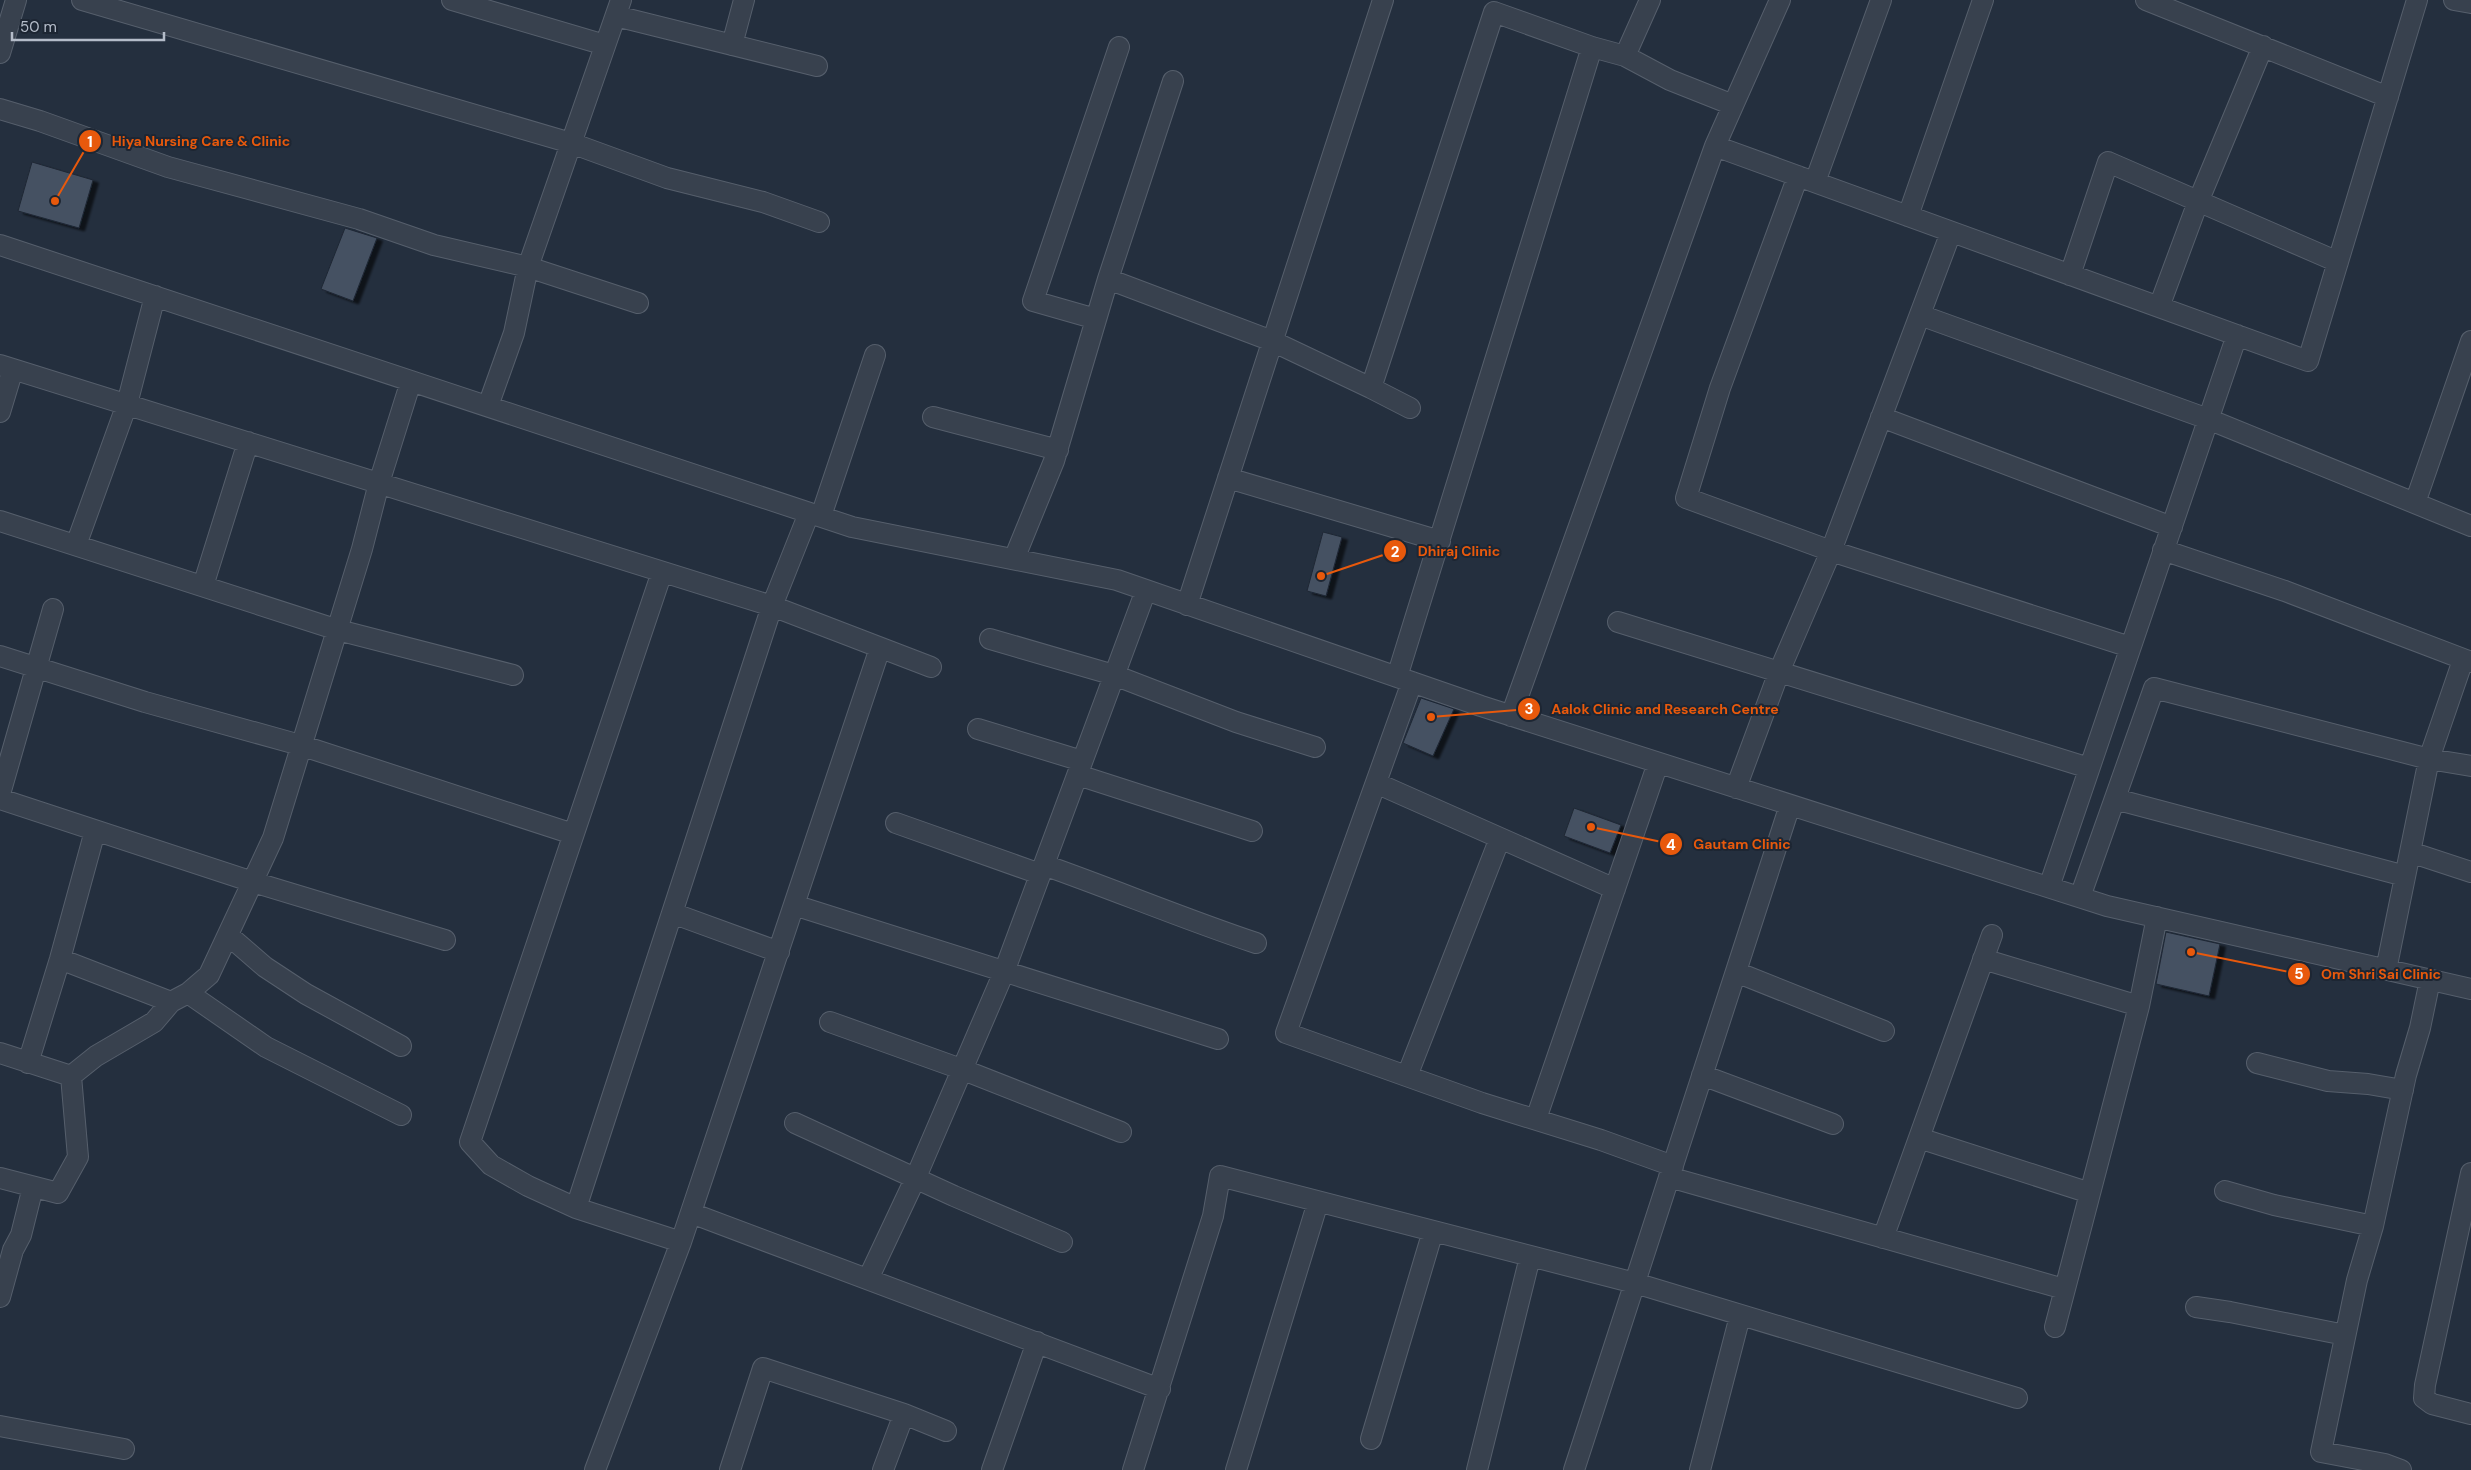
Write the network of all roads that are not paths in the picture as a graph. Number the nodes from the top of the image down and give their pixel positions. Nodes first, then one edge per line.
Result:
1 (16, 0) edge
2 (82, 0) edge
3 (452, 0) edge
4 (744, 0) edge
5 (1382, 0) edge
6 (1650, 0) edge
7 (1780, 0) edge
8 (1881, 0) edge
9 (1983, 0) edge
10 (2146, 0) edge
11 (2418, 0) edge
12 (2454, 0) edge
13 (2471, 1) edge
14 (1496, 6) edge
15 (618, 8) edge
16 (606, 45) junction
17 (732, 45) junction
18 (2263, 46) junction
19 (1119, 47) dead end
20 (1592, 47) junction
21 (0, 53) edge
22 (1625, 56) junction
23 (817, 66) dead end
24 (1173, 81) dead end
25 (2388, 97) junction
26 (1733, 105) junction
27 (0, 109) edge
28 (571, 143) junction
29 (1715, 146) junction
30 (1807, 179) junction
31 (2198, 202) junction
32 (1908, 216) junction
33 (818, 222) dead end
34 (1951, 232) junction
35 (0, 245) edge
36 (2338, 262) junction
37 (528, 267) junction
38 (2070, 275) junction
39 (1108, 279) junction
40 (155, 296) junction
41 (638, 303) dead end
42 (2159, 307) junction
43 (1920, 314) junction
44 (1096, 319) junction
45 (2237, 335) junction
46 (1272, 341) junction
47 (2471, 341) edge
48 (874, 355) dead end
49 (7, 367) edge
50 (411, 381) junction
51 (1371, 388) junction
52 (127, 404) junction
53 (488, 406) junction
54 (1410, 408) dead end
55 (0, 412) edge
56 (933, 417) dead end
57 (1881, 417) junction
58 (2208, 419) junction
59 (248, 442) junction
60 (1058, 450) junction
61 (1228, 478) junction
62 (379, 483) junction
63 (2415, 503) junction
64 (815, 514) junction
65 (0, 521) edge
66 (2471, 526) edge
67 (2172, 527) junction
68 (1440, 540) junction
69 (76, 545) junction
70 (2163, 550) junction
71 (1830, 551) junction
72 (1014, 559) junction
73 (662, 572) junction
74 (203, 586) junction
75 (1146, 590) junction
76 (1187, 605) junction
77 (772, 606) junction
78 (53, 609) dead end
79 (1618, 622) dead end
80 (338, 630) junction
81 (990, 639) dead end
82 (2130, 647) junction
83 (880, 648) junction
84 (0, 656) edge
85 (2467, 661) edge
86 (35, 667) junction
87 (931, 667) dead end
88 (1779, 672) junction
89 (513, 675) dead end
90 (1114, 675) junction
91 (1404, 680) junction
92 (1511, 716) junction
93 (978, 729) dead end
94 (300, 745) junction
95 (1316, 747) dead end
96 (2429, 759) junction
97 (1658, 763) junction
98 (2471, 766) edge
99 (1080, 768) junction
100 (2089, 768) junction
101 (1376, 783) junction
102 (1736, 788) junction
103 (0, 794) edge
104 (2115, 798) junction
105 (0, 799) edge
106 (1790, 805) junction
107 (896, 823) dead end
108 (95, 831) junction
109 (1252, 831) dead end
110 (573, 834) junction
111 (1500, 838) junction
112 (2410, 852) junction
113 (1042, 870) junction
114 (2471, 872) edge
115 (2405, 876) junction
116 (253, 882) junction
117 (2049, 887) junction
118 (1615, 889) junction
119 (2080, 897) junction
120 (794, 905) junction
121 (672, 913) junction
122 (2157, 917) junction
123 (228, 935) junction
124 (1992, 935) dead end
125 (445, 940) dead end
126 (1256, 943) dead end
127 (779, 952) junction
128 (60, 959) junction
129 (1983, 960) junction
130 (2386, 970) junction
131 (1004, 972) junction
132 (1736, 972) junction
133 (2430, 980) junction
134 (2471, 989) edge
135 (180, 997) junction
136 (2139, 1006) junction
137 (830, 1022) dead end
138 (1884, 1031) dead end
139 (1218, 1039) dead end
140 (402, 1046) dead end
141 (0, 1053) edge
142 (28, 1063) junction
143 (2257, 1063) dead end
144 (961, 1069) junction
145 (1702, 1075) junction
146 (71, 1076) junction
147 (1407, 1076) junction
148 (2402, 1090) junction
149 (401, 1115) dead end
150 (1536, 1119) junction
151 (795, 1123) dead end
152 (1833, 1124) dead end
153 (1121, 1132) dead end
154 (1919, 1138) junction
155 (1671, 1172) junction
156 (2471, 1173) edge
157 (916, 1177) junction
158 (0, 1178) edge
159 (33, 1187) junction
160 (2225, 1191) dead end
161 (2090, 1192) junction
162 (1318, 1202) junction
163 (576, 1208) junction
164 (691, 1213) junction
165 (2373, 1226) junction
166 (1434, 1231) junction
167 (1884, 1238) junction
168 (681, 1242) junction
169 (1062, 1242) dead end
170 (1530, 1257) junction
171 (868, 1279) junction
172 (1635, 1283) junction
173 (2064, 1289) junction
174 (0, 1297) edge
175 (2196, 1307) dead end
176 (1740, 1316) junction
177 (2055, 1327) dead end
178 (2345, 1335) junction
179 (1037, 1342) junction
180 (1160, 1389) junction
181 (2017, 1398) dead end
182 (904, 1414) junction
183 (2471, 1414) edge
184 (0, 1426) edge
185 (946, 1431) dead end
186 (1371, 1439) dead end
187 (124, 1448) dead end
188 (1703, 1469) edge
189 (595, 1470) edge
190 (730, 1470) edge
191 (883, 1470) edge
192 (992, 1470) edge
193 (1133, 1470) edge
194 (1236, 1470) edge
195 (1477, 1470) edge
196 (1574, 1470) edge
197 (2401, 1470) edge

1 - 21 street
2 - 28 street
3 - 16 street
4 - 17 street
5 - 46 street
6 - 22 street
7 - 26 street
8 - 30 street
9 - 32 street
10 - 18 street
11 - 25 street
12 - 13 street
14 - 20 street
14 - 51 street
15 - 16 street
15 - 17 street
16 - 28 street
17 - 23 street
18 - 25 street
18 - 31 street
19 - 44 street
20 - 22 street
20 - 68 street
22 - 26 street
24 - 39 street
25 - 36 street
26 - 29 street
27 - 37 street
28 - 33 street
28 - 37 street
29 - 30 street
29 - 92 street
30 - 32 street
30 - 71 street
31 - 36 street
31 - 38 street
31 - 42 street
32 - 34 street
34 - 38 street
34 - 43 street
35 - 40 street
36 - 45 street
37 - 41 street
37 - 53 street
38 - 42 street
39 - 44 street
39 - 46 street
40 - 50 street
40 - 52 street
42 - 45 street
43 - 57 street
43 - 58 street
44 - 60 street
45 - 58 street
46 - 51 street
46 - 61 street
47 - 63 street
48 - 64 street
49 - 52 street
49 - 55 street
50 - 53 street
50 - 62 street
51 - 54 street
52 - 59 street
52 - 69 street
53 - 64 street
56 - 60 street
57 - 67 street
57 - 71 street
58 - 63 street
58 - 67 street
59 - 62 street
59 - 74 street
60 - 72 street
61 - 68 street
61 - 76 street
62 - 73 street
62 - 80 street
63 - 66 street
64 - 72 street
64 - 77 street
65 - 69 street
67 - 70 street
68 - 91 street
69 - 74 street
70 - 82 street
70 - 85 street
71 - 82 street
71 - 88 street
72 - 75 street
73 - 77 street
73 - 110 street
74 - 80 street
75 - 76 street
75 - 90 street
76 - 91 street
77 - 83 street
77 - 121 street
78 - 86 street
79 - 88 street
80 - 89 street
80 - 94 street
81 - 90 street
82 - 100 street
83 - 87 street
83 - 120 street
84 - 86 street
85 - 96 street
86 - 94 street
86 - 103 street
88 - 100 street
88 - 102 street
90 - 95 street
90 - 99 street
91 - 92 street
91 - 101 street
92 - 97 street
93 - 99 street
94 - 110 street
94 - 116 street
96 - 98 street
96 - 104 street
96 - 112 street
97 - 102 street
97 - 118 street
99 - 109 street
99 - 113 street
100 - 117 street
101 - 111 street
101 - 147 street
102 - 106 street
104 - 115 street
104 - 119 street
105 - 108 street
106 - 117 street
106 - 132 street
107 - 113 street
108 - 116 street
108 - 128 street
110 - 163 street
111 - 118 street
111 - 147 street
112 - 114 street
112 - 115 street
113 - 126 street
113 - 131 street
115 - 130 street
116 - 123 street
116 - 125 street
117 - 119 street
118 - 150 street
119 - 122 street
120 - 127 street
120 - 131 street
121 - 127 street
121 - 163 street
122 - 130 street
122 - 136 street
123 - 135 street
123 - 140 street
124 - 129 street
127 - 164 street
128 - 135 street
128 - 142 street
129 - 136 street
129 - 154 street
130 - 133 street
131 - 139 street
131 - 144 street
132 - 138 street
132 - 145 street
133 - 134 street
133 - 148 street
135 - 146 street
135 - 149 street
136 - 161 street
137 - 144 street
141 - 142 street
142 - 146 street
143 - 148 street
144 - 153 street
144 - 157 street
145 - 152 street
145 - 155 street
146 - 159 street
147 - 150 street
148 - 165 street
150 - 155 street
151 - 157 street
154 - 161 street
154 - 167 street
155 - 167 street
155 - 172 street
156 - 183 street
157 - 169 street
157 - 171 street
158 - 159 street
159 - 174 street
160 - 165 street
161 - 173 street
162 - 166 street
162 - 180 street
162 - 194 street
163 - 168 street
164 - 168 street
164 - 171 street
165 - 178 street
166 - 170 street
166 - 186 street
167 - 173 street
168 - 189 street
170 - 172 street
170 - 195 street
171 - 179 street
172 - 176 street
172 - 196 street
173 - 177 street
175 - 178 street
176 - 181 street
176 - 188 street
178 - 197 street
179 - 180 street
179 - 192 street
180 - 193 street
182 - 185 street
182 - 190 street
182 - 191 street
184 - 187 street

